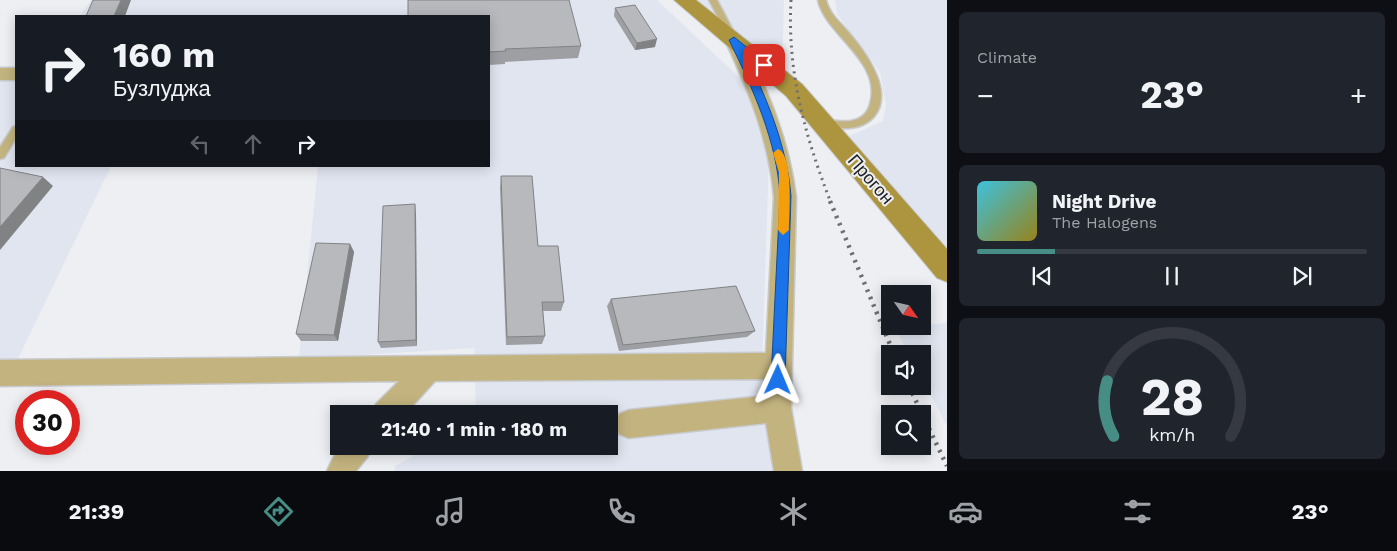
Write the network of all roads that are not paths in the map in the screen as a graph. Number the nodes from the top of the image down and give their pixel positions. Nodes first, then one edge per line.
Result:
1 (684, 0) edge
2 (713, 0) edge
3 (822, 0) edge
4 (734, 40) junction
5 (0, 74) edge
6 (15, 74) edge
7 (822, 122) junction
8 (15, 132) edge
9 (0, 155) edge
10 (947, 269) edge
11 (778, 366) junction
12 (429, 368) junction
13 (0, 373) edge
14 (394, 405) edge
15 (777, 408) junction
16 (629, 424) dead end
17 (350, 455) edge
18 (341, 471) edge
19 (788, 471) edge

1 - 4 street, Прогон
2 - 4 lane
3 - 7 lane
4 - 7 street, Прогон
4 - 11 street
5 - 6 street
7 - 10 street, Прогон
8 - 9 lane
11 - 12 street
11 - 15 street
12 - 13 street
12 - 14 street
15 - 16 street
15 - 19 street
17 - 18 street

